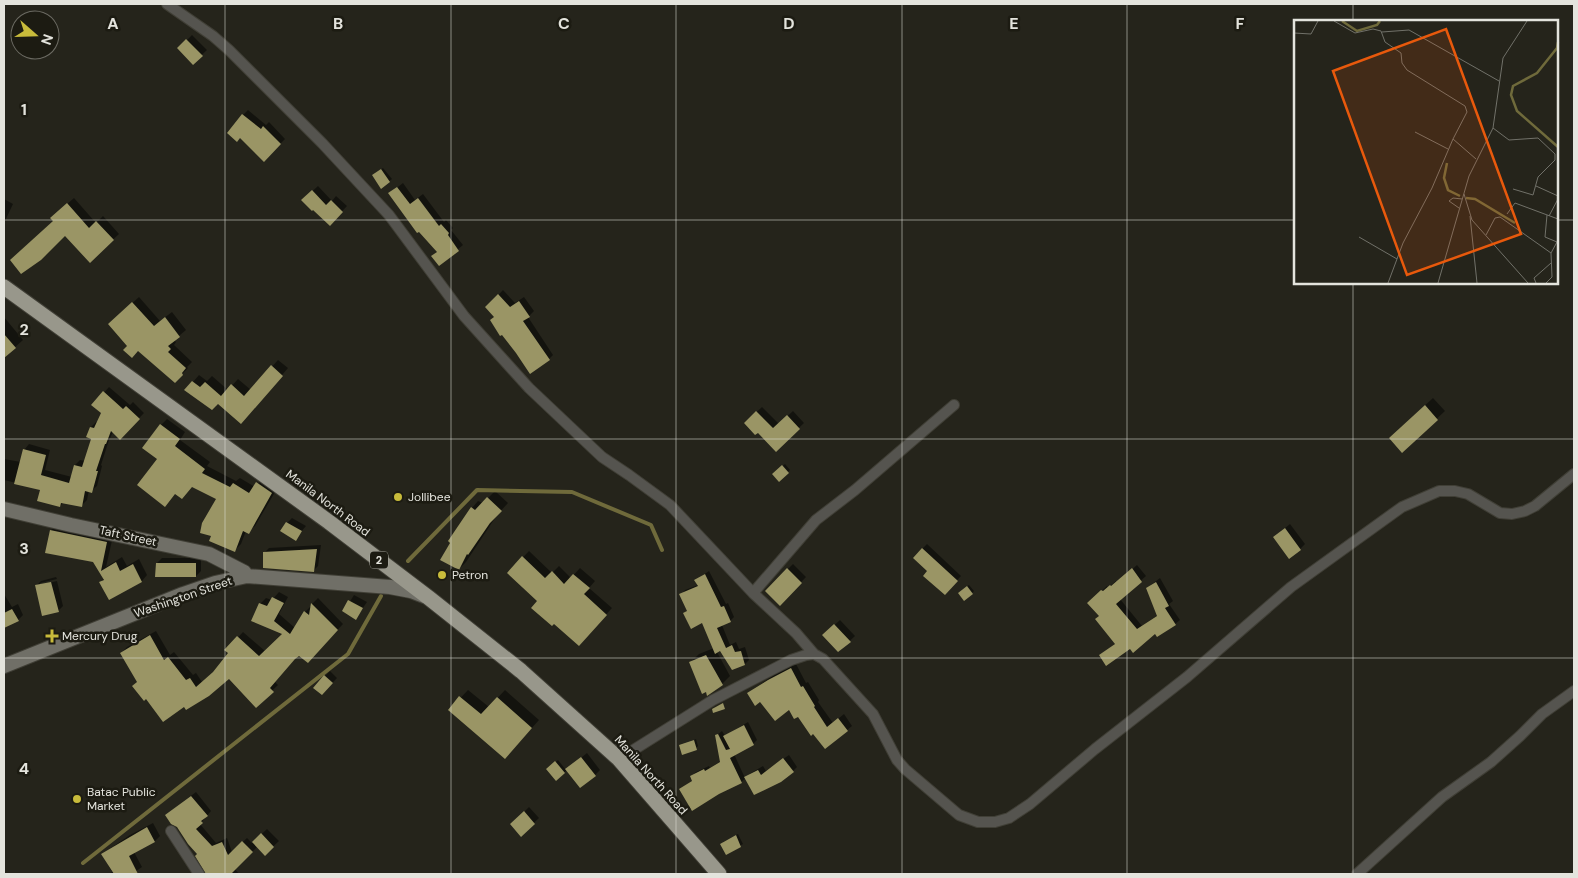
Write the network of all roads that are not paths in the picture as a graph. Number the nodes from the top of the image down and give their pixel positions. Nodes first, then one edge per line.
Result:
1 (168, 4) edge
2 (4, 286) edge
3 (954, 405) dead end
4 (1574, 474) edge
5 (4, 508) edge
6 (247, 576) junction
7 (753, 593) junction
8 (429, 598) junction
9 (814, 654) junction
10 (4, 666) edge
11 (1574, 691) edge
12 (619, 759) junction
13 (171, 832) dead end
14 (199, 874) edge
15 (719, 874) edge
16 (1357, 874) edge

1 - 7 street
2 - 8 highway, Manila North Road / 2
3 - 7 street
4 - 9 street
5 - 6 main road, Taft Street
6 - 8 main road, Washington Street
6 - 10 main road, Washington Street
7 - 9 street
8 - 12 highway, Manila North Road / 2
9 - 12 street
11 - 16 street
12 - 15 highway, Manila North Road / 2
13 - 14 street

